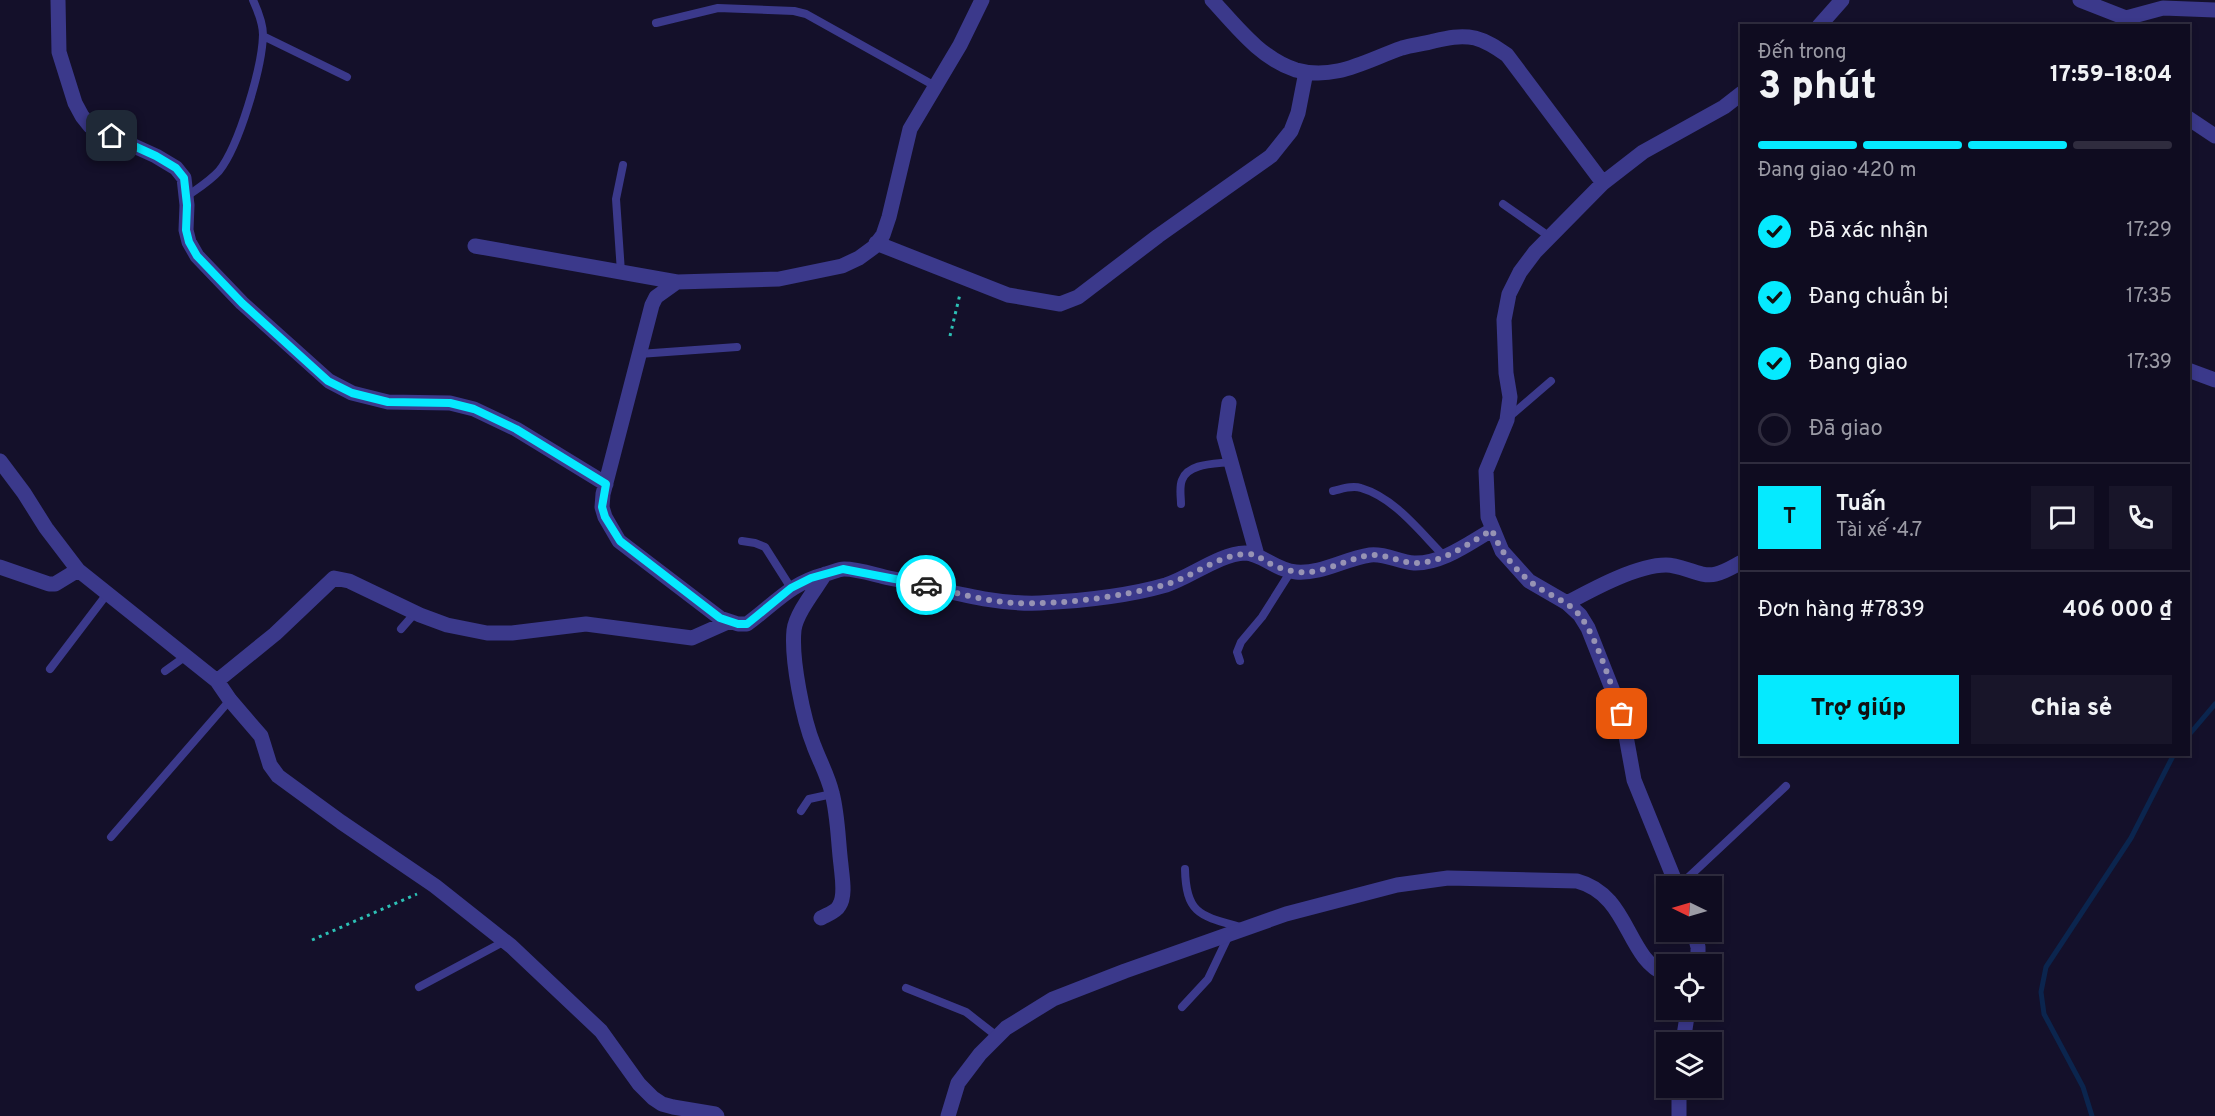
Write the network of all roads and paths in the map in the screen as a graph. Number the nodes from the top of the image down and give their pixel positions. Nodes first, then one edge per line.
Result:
1 (58, 0) edge
2 (253, 0) edge
3 (982, 0) edge
4 (1212, 0) edge
5 (1842, 0) edge
6 (2080, 0) edge
7 (2215, 10) edge
8 (2127, 22) edge
9 (656, 23) dead end
10 (1821, 24) edge
11 (263, 36) junction
12 (1306, 72) junction
13 (347, 77) dead end
14 (935, 86) junction
15 (1740, 95) edge
16 (2190, 119) edge
17 (2215, 136) edge
18 (623, 165) dead end
19 (1603, 183) junction
20 (186, 197) junction
21 (1503, 204) dead end
22 (1550, 237) junction
23 (876, 243) junction
24 (475, 246) dead end
25 (621, 272) junction
26 (964, 278) junction
27 (677, 282) junction
28 (950, 336) dead end
29 (736, 347) dead end
30 (639, 354) junction
31 (2190, 371) edge
32 (2215, 380) edge
33 (1551, 381) dead end
34 (1229, 403) dead end
35 (1507, 420) junction
36 (1230, 462) junction
37 (1, 464) edge
38 (606, 484) junction
39 (1333, 492) dead end
40 (1181, 504) dead end
41 (1492, 530) junction
42 (741, 541) dead end
43 (1257, 555) junction
44 (1444, 556) junction
45 (1740, 562) edge
46 (1, 569) edge
47 (78, 570) junction
48 (1291, 571) junction
49 (825, 574) junction
50 (791, 588) junction
51 (107, 594) junction
52 (1567, 603) junction
53 (415, 613) junction
54 (728, 622) junction
55 (401, 629) dead end
56 (186, 656) junction
57 (1240, 661) dead end
58 (50, 669) dead end
59 (165, 671) dead end
60 (217, 681) junction
61 (230, 700) junction
62 (1786, 786) dead end
63 (832, 794) junction
64 (801, 811) dead end
65 (111, 837) dead end
66 (1185, 869) dead end
67 (1674, 876) edge
68 (1689, 876) edge
69 (435, 886) junction
70 (820, 918) dead end
71 (1237, 931) junction
72 (312, 940) dead end
73 (505, 941) junction
74 (1656, 967) edge
75 (419, 987) dead end
76 (906, 987) dead end
77 (1182, 1007) dead end
78 (998, 1037) junction
79 (1679, 1098) edge
80 (717, 1116) edge
81 (948, 1116) edge
82 (1679, 1116) edge

1 - 20 street
2 - 11 lane
3 - 14 street
4 - 12 street
5 - 10 street
6 - 8 street
7 - 8 street
9 - 14 lane
11 - 13 lane
11 - 20 lane
12 - 19 street
12 - 26 street
14 - 23 street
15 - 19 street
16 - 17 street
18 - 25 lane
19 - 22 street
20 - 38 street
21 - 22 lane
22 - 35 street
23 - 26 street
23 - 27 street
24 - 25 street
25 - 27 street
26 - 28 path
27 - 30 street
29 - 30 lane
30 - 38 street
31 - 32 street
33 - 35 lane
34 - 36 street
35 - 41 street
36 - 40 lane
36 - 43 street
37 - 47 street
38 - 54 street
39 - 44 lane
41 - 44 street
41 - 52 street
42 - 50 lane
43 - 48 street
43 - 49 street
44 - 48 street
45 - 52 street
46 - 47 street
47 - 51 street
48 - 57 lane
49 - 50 street
49 - 63 street
50 - 54 street
51 - 56 street
51 - 58 lane
52 - 67 street
53 - 54 street
53 - 55 lane
53 - 60 street
56 - 59 lane
56 - 60 street
60 - 61 street
61 - 65 lane
61 - 69 street
62 - 68 lane
63 - 64 lane
63 - 70 street
66 - 71 lane
69 - 72 path
69 - 73 street
71 - 74 street
71 - 77 lane
71 - 78 street
73 - 75 lane
73 - 80 street
76 - 78 lane
78 - 81 street
79 - 82 street

